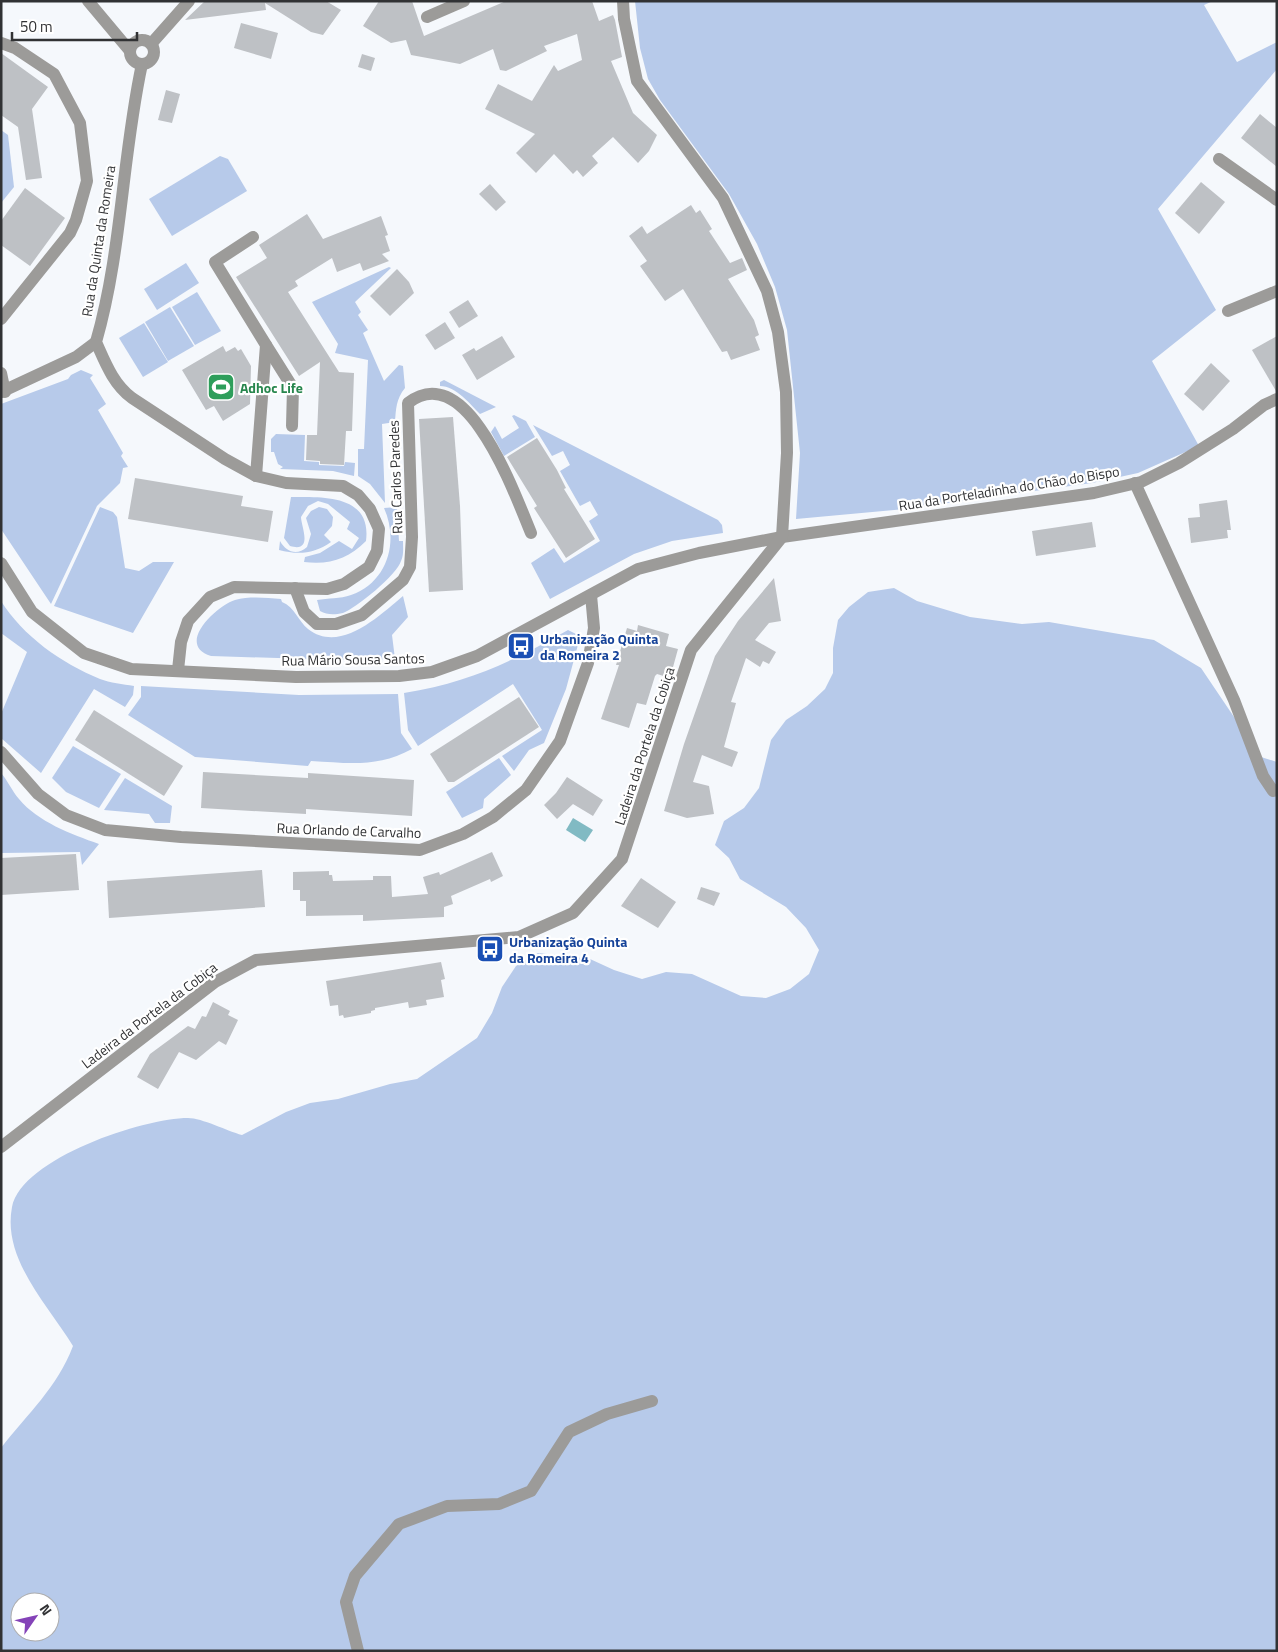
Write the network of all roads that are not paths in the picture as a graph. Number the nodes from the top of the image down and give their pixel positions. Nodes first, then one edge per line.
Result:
1 (88, 1) edge
2 (189, 1) edge
3 (464, 1) edge
4 (623, 1) edge
5 (428, 17) dead end
6 (1, 43) edge
7 (151, 44) junction
8 (130, 51) junction
9 (142, 64) junction
10 (1219, 159) dead end
11 (1277, 200) edge
12 (253, 237) dead end
13 (1277, 291) edge
14 (1228, 311) dead end
15 (1, 319) edge
16 (96, 342) junction
17 (266, 345) junction
18 (1, 373) edge
19 (3, 392) edge
20 (1277, 399) edge
21 (292, 426) dead end
22 (256, 476) junction
23 (1135, 484) junction
24 (531, 533) dead end
25 (782, 537) junction
26 (1, 563) edge
27 (295, 588) junction
28 (591, 595) junction
29 (178, 670) junction
30 (1, 752) edge
31 (1277, 790) edge
32 (1, 1147) edge
33 (652, 1401) dead end
34 (358, 1651) edge

1 - 8 street
2 - 7 street
3 - 5 street
4 - 25 street
6 - 15 street
7 - 8 street
7 - 9 street
8 - 9 street
9 - 16 street, Rua da Quinta da Romeira
10 - 11 street
12 - 17 street
13 - 14 street
16 - 19 street
16 - 22 street
17 - 21 street
17 - 22 street
18 - 19 street
20 - 23 street, Rua da Porteladinha do Chão do Bispo
22 - 27 street
23 - 25 street, Rua da Porteladinha do Chão do Bispo
23 - 31 street
24 - 27 street, Rua Carlos Paredes
25 - 28 street, Rua Mário Sousa Santos
25 - 32 street, Ladeira da Portela da Cobiça
26 - 29 street, Rua Mário Sousa Santos
27 - 29 street
28 - 29 street, Rua Mário Sousa Santos
28 - 30 street, Rua Orlando de Carvalho
33 - 34 street

